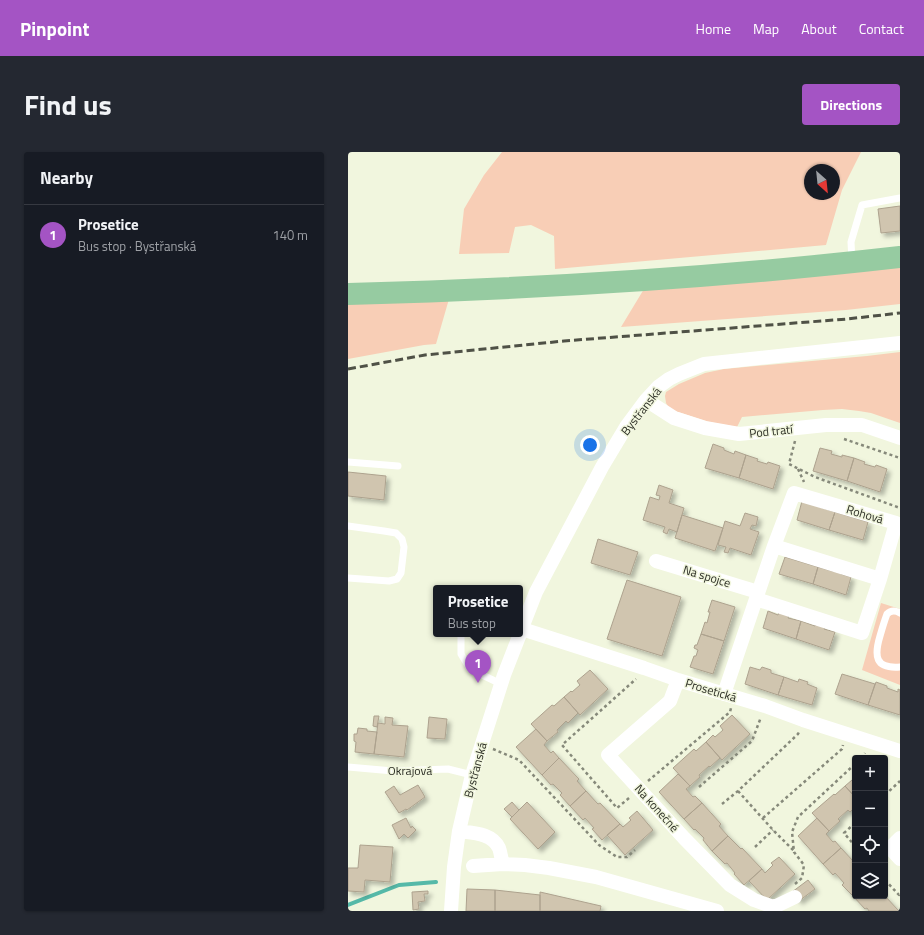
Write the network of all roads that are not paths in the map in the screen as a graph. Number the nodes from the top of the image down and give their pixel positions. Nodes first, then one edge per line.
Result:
1 (900, 198) edge
2 (900, 257) edge
3 (852, 262) junction
4 (348, 294) edge
5 (900, 344) edge
6 (646, 400) junction
7 (900, 438) edge
8 (348, 462) edge
9 (398, 466) dead end
10 (348, 526) edge
11 (774, 546) junction
12 (656, 561) dead end
13 (348, 578) edge
14 (880, 579) junction
15 (757, 595) junction
16 (900, 613) edge
17 (523, 624) edge
18 (523, 632) edge
19 (461, 637) edge
20 (518, 637) edge
21 (900, 667) edge
22 (678, 680) junction
23 (502, 684) junction
24 (724, 694) junction
25 (900, 751) edge
26 (348, 768) edge
27 (472, 775) junction
28 (459, 831) junction
29 (900, 838) edge
30 (900, 859) edge
31 (502, 864) junction
32 (473, 866) dead end
33 (792, 898) road end
34 (451, 911) edge
35 (717, 911) edge

1 - 3 lane
2 - 3 main road
3 - 4 main road
5 - 6 street, Bystřanská
6 - 7 street, Pod tratí
6 - 17 street, Bystřanská
8 - 9 lane
10 - 13 lane
11 - 14 street
11 - 14 street, Rohová
11 - 15 street, Rohová
12 - 15 street, Na spojce
14 - 15 street, Rohová
15 - 24 street, Rohová
16 - 21 lane
18 - 22 street, Prosetická
19 - 23 lane
20 - 23 street, Bystřanská
22 - 24 street, Prosetická
22 - 33 street, Na konečné
23 - 27 street, Bystřanská
24 - 25 street, Prosetická
26 - 27 lane, Okrajová
27 - 28 street, Bystřanská
28 - 31 street
28 - 34 street, Bystřanská
29 - 30 street
31 - 32 street
31 - 35 street

